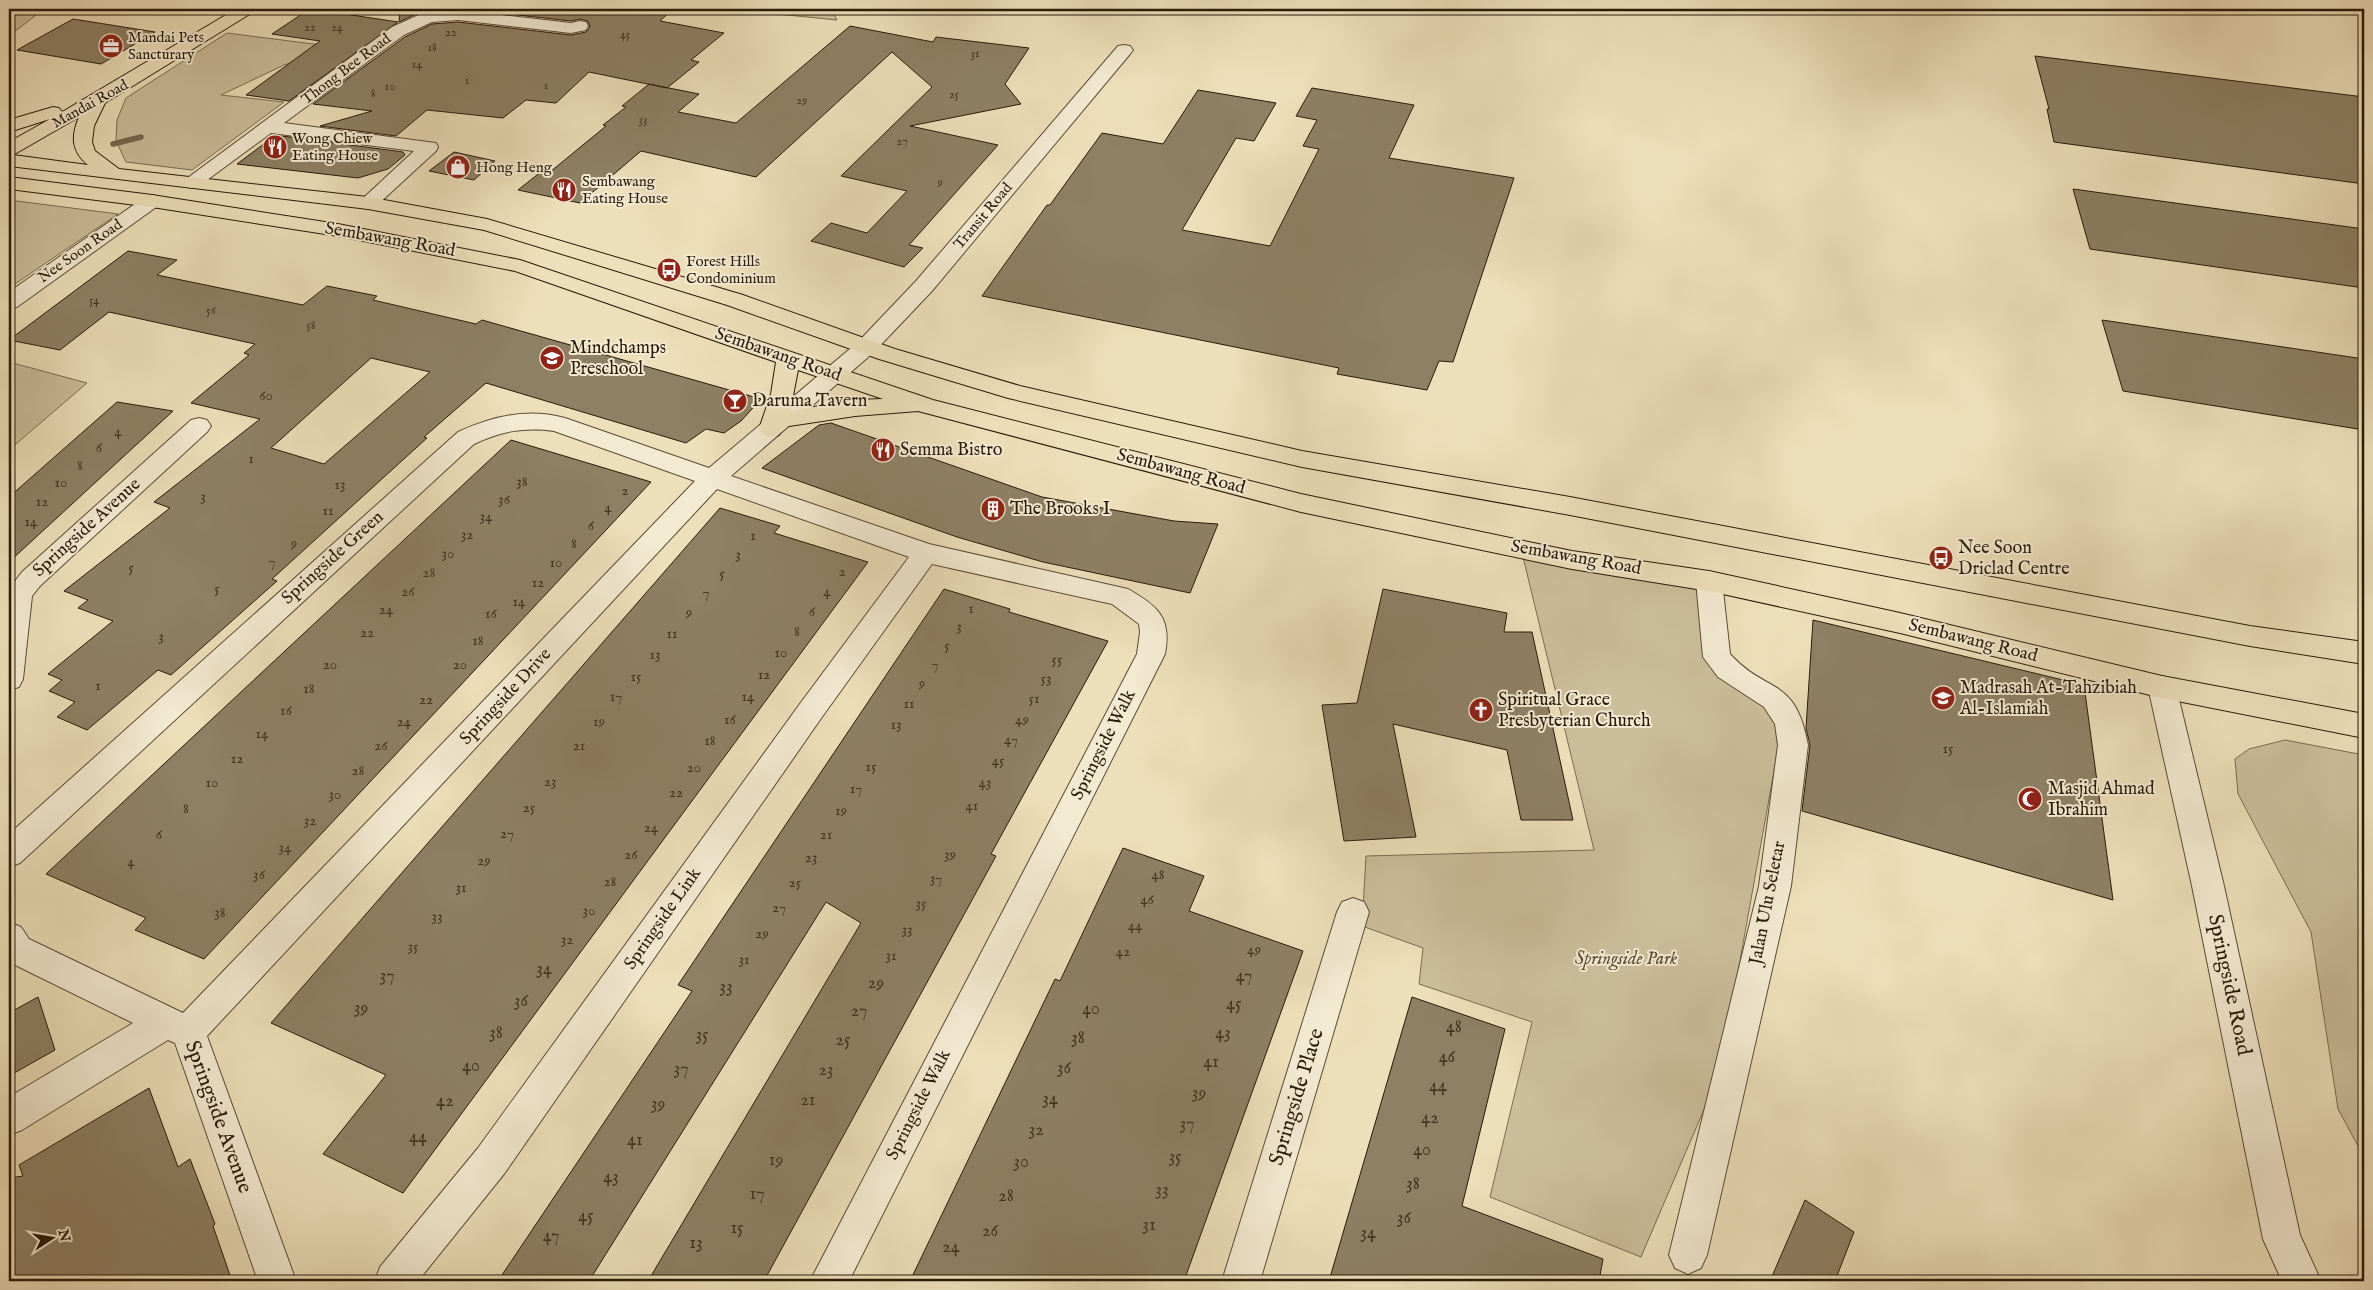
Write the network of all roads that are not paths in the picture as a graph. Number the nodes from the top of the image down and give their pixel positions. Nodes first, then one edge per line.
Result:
1 (247, 9) edge
2 (580, 26) dead end
3 (1124, 50) dead end
4 (135, 78) junction
5 (98, 98) junction
6 (9, 126) edge
7 (268, 127) junction
8 (9, 150) edge
9 (9, 160) edge
10 (115, 174) junction
11 (192, 182) junction
12 (9, 183) edge
13 (152, 201) junction
14 (368, 202) junction
15 (9, 302) edge
16 (866, 347) junction
17 (788, 358) junction
18 (834, 374) junction
19 (926, 406) junction
20 (777, 425) junction
21 (199, 426) dead end
22 (712, 479) junction
23 (926, 553) junction
24 (1709, 580) junction
25 (2364, 653) edge
26 (9, 679) edge
27 (2162, 687) junction
28 (2364, 726) edge
29 (9, 853) edge
30 (1353, 912) dead end
31 (9, 937) edge
32 (178, 1027) junction
33 (9, 1117) edge
34 (1688, 1255) dead end
35 (277, 1281) edge
36 (394, 1281) edge
37 (829, 1281) edge
38 (1241, 1281) edge
39 (2302, 1281) edge

1 - 4 main road, Mandai Road
2 - 7 street, Thong Bee Road
3 - 16 street, Transit Road
4 - 5 main road, Mandai Road
4 - 6 main road
5 - 8 main road, Mandai Road
5 - 10 main road
7 - 11 street, Thong Bee Road
7 - 14 street
9 - 10 main road, Sembawang Road
10 - 11 main road, Sembawang Road
11 - 14 main road, Sembawang Road
12 - 13 main road, Sembawang Road
13 - 15 street, Nee Soon Road
13 - 17 main road, Sembawang Road
14 - 16 main road, Sembawang Road
16 - 18 street, Transit Road
16 - 25 main road, Sembawang Road
17 - 18 main road, Sembawang Road
17 - 20 main road
18 - 19 main road, Sembawang Road
18 - 20 street, Springside Drive
19 - 20 main road
19 - 24 main road, Sembawang Road
20 - 22 street, Springside Drive
21 - 26 street, Springside Avenue
22 - 23 street, Springside Walk
22 - 29 street, Springside Green
22 - 32 street, Springside Drive
23 - 36 street, Springside Link
23 - 37 street, Springside Walk
24 - 27 main road, Sembawang Road
24 - 34 street, Jalan Ulu Seletar
27 - 28 main road, Sembawang Road
27 - 39 street, Springside Road
30 - 38 street, Springside Place
31 - 32 street
32 - 33 street, Springside Drive
32 - 35 street, Springside Avenue

